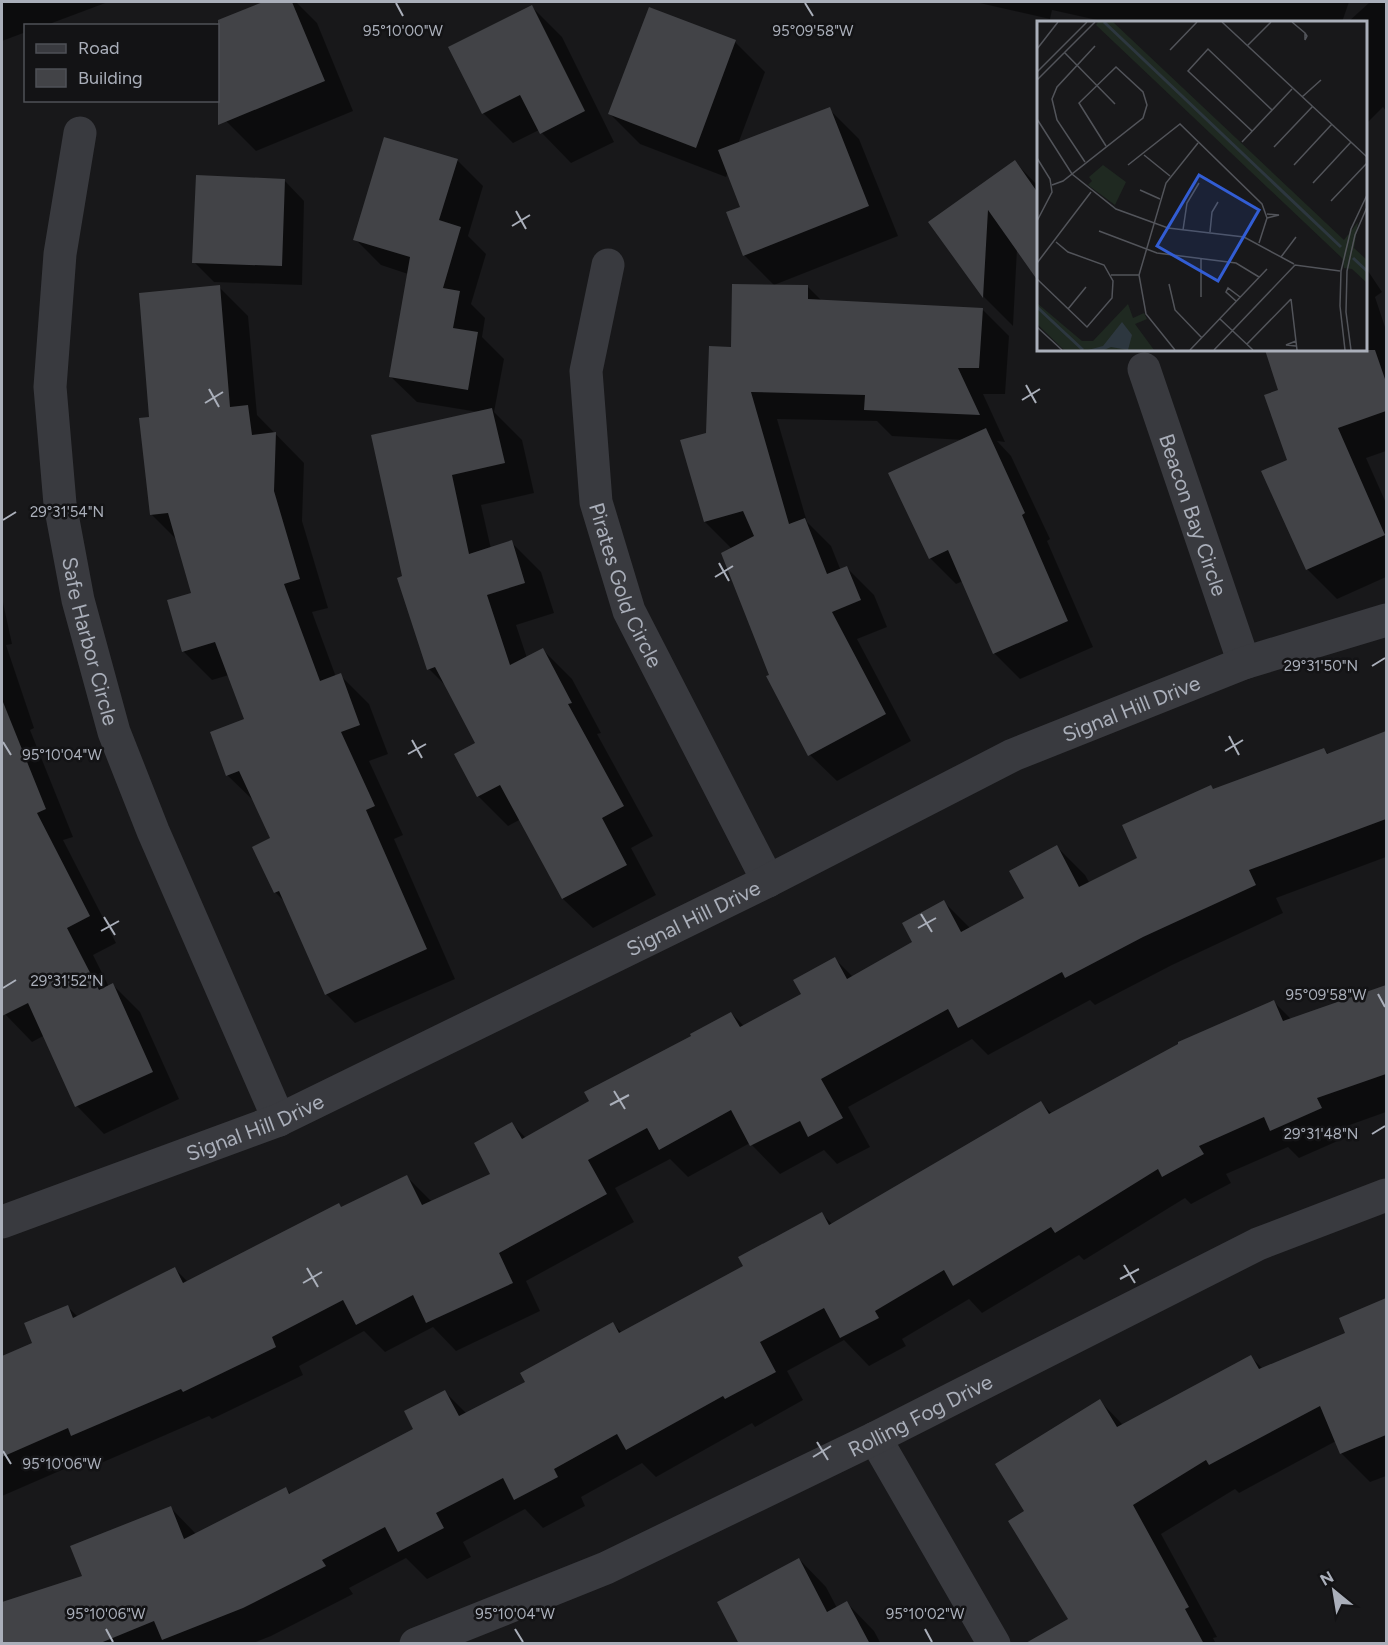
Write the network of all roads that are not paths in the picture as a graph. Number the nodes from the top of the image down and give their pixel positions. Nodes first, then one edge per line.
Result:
1 (80, 134) dead end
2 (608, 265) dead end
3 (1144, 369) dead end
4 (1386, 620) edge
5 (1244, 663) junction
6 (768, 881) junction
7 (279, 1120) junction
8 (1386, 1195) edge
9 (2, 1222) edge
10 (875, 1438) junction
11 (416, 1644) edge
12 (994, 1644) edge

1 - 7 street, Safe Harbor Circle
2 - 6 street, Pirates Gold Circle
3 - 5 street, Beacon Bay Circle
4 - 5 street, Signal Hill Drive
5 - 6 street, Signal Hill Drive
6 - 7 street, Signal Hill Drive
7 - 9 street, Signal Hill Drive
8 - 10 street, Rolling Fog Drive
10 - 11 street, Rolling Fog Drive
10 - 12 street

